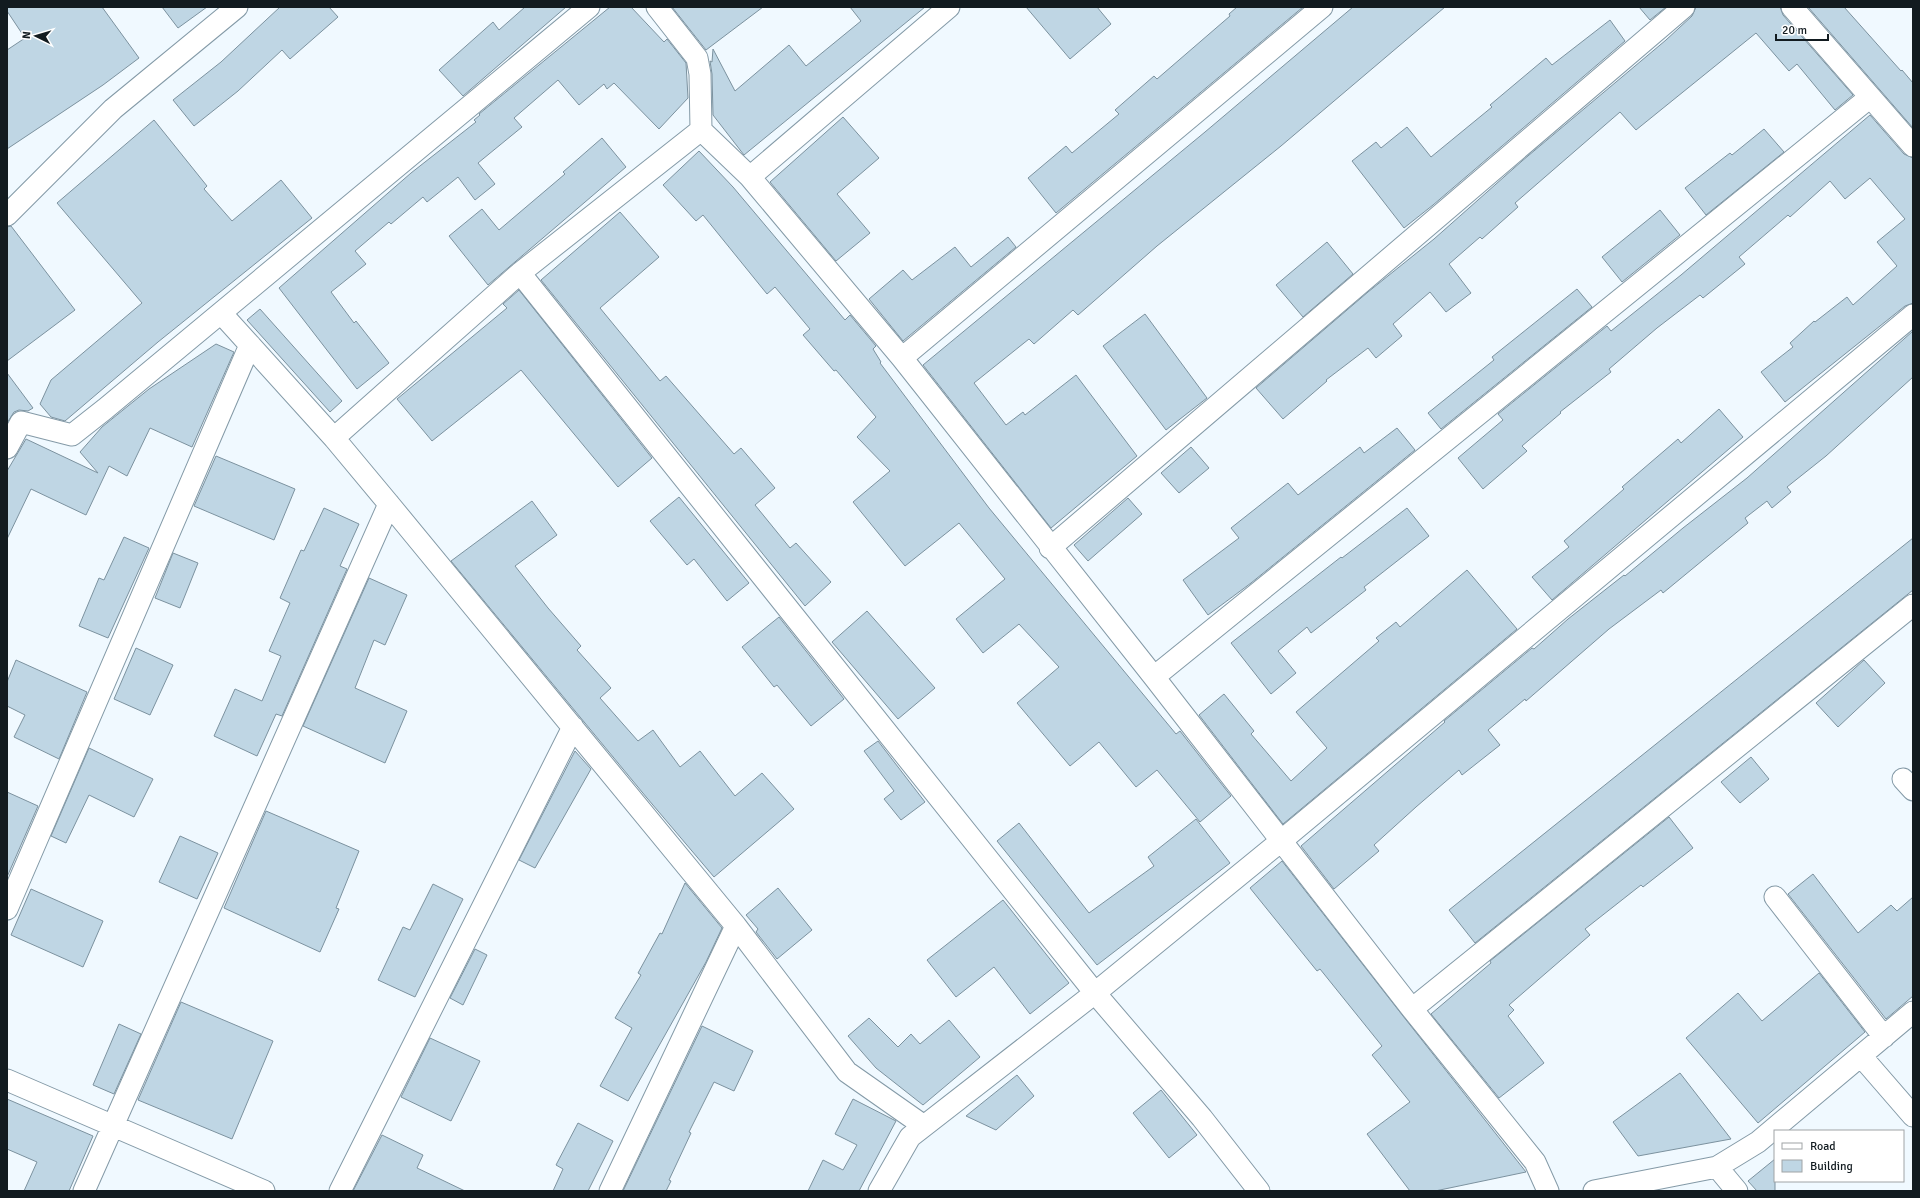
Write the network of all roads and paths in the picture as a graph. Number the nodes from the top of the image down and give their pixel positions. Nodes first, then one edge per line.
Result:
1 (237, 7) edge
2 (589, 7) edge
3 (657, 7) edge
4 (949, 7) edge
5 (1322, 7) edge
6 (1684, 7) edge
7 (1792, 7) edge
8 (1869, 98) junction
9 (701, 130) junction
10 (1913, 146) edge
11 (750, 177) junction
12 (7, 215) edge
13 (520, 273) junction
14 (222, 313) junction
15 (1913, 315) edge
16 (250, 345) junction
17 (902, 358) junction
18 (334, 438) junction
19 (7, 448) edge
20 (389, 504) junction
21 (1050, 548) junction
22 (1913, 605) edge
23 (1154, 677) junction
24 (573, 727) junction
25 (1281, 841) junction
26 (1775, 898) dead end
27 (7, 909) edge
28 (736, 926) junction
29 (1095, 993) junction
30 (1412, 1009) junction
31 (1913, 1012) edge
32 (1884, 1037) junction
33 (1861, 1056) junction
34 (7, 1080) edge
35 (1913, 1116) edge
36 (112, 1125) junction
37 (924, 1126) junction
38 (1717, 1168) junction
39 (84, 1191) edge
40 (264, 1191) edge
41 (340, 1191) edge
42 (610, 1191) edge
43 (879, 1191) edge
44 (1259, 1191) edge
45 (1548, 1191) edge
46 (1594, 1191) edge
47 (1737, 1191) edge

1 - 12 street
2 - 14 street
3 - 9 street
4 - 11 street
5 - 17 street
6 - 21 street
7 - 8 street
8 - 10 street
8 - 23 street
9 - 11 street
9 - 13 street
11 - 17 street
13 - 18 street
13 - 29 street
14 - 16 street
14 - 19 street
15 - 25 street
16 - 18 street
16 - 27 street
17 - 21 street
18 - 20 street
20 - 24 street
20 - 36 street
21 - 23 street
22 - 30 street
23 - 25 street
24 - 28 street
24 - 41 street
25 - 29 street
25 - 30 street
26 - 32 street
28 - 37 street
28 - 42 street
29 - 37 street
29 - 44 street
30 - 45 street
31 - 32 street
32 - 33 street
33 - 35 street
33 - 38 street
34 - 36 street
36 - 39 street
36 - 40 street
37 - 43 street
38 - 46 street
38 - 47 street

